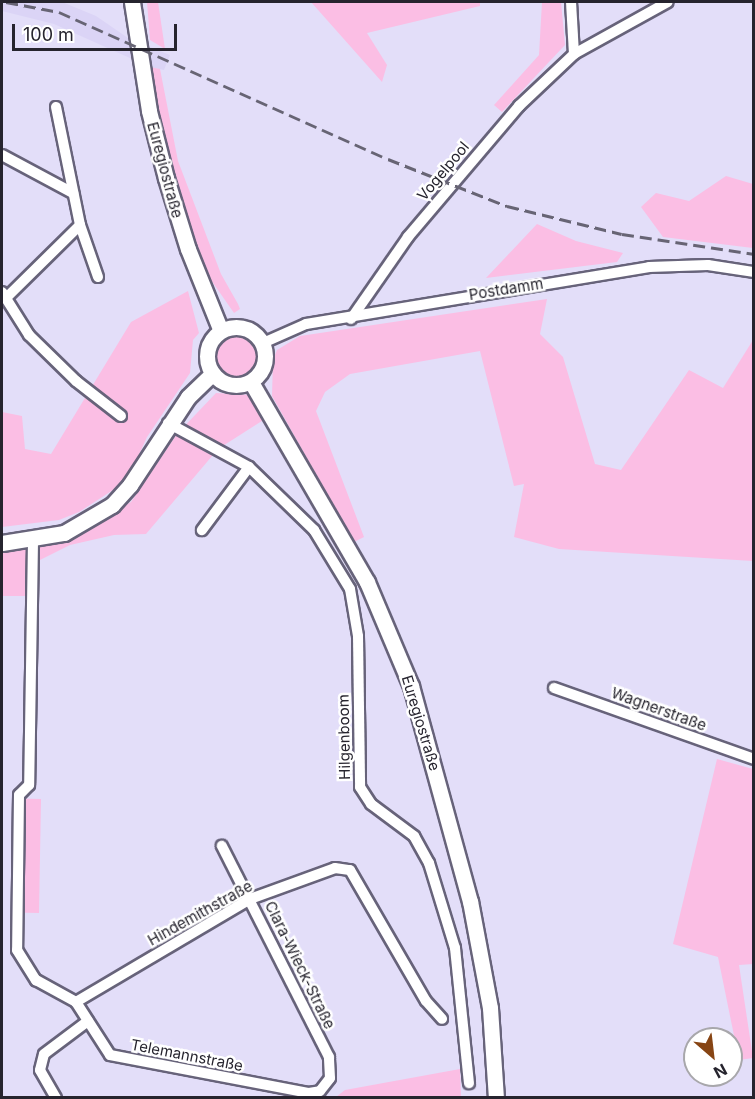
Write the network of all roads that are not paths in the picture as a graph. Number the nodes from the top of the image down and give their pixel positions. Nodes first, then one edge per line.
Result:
1 (132, 2) edge
2 (571, 2) edge
3 (668, 2) edge
4 (574, 54) junction
5 (56, 107) dead end
6 (2, 155) edge
7 (73, 193) junction
8 (80, 225) junction
9 (753, 272) edge
10 (98, 277) dead end
11 (4, 295) edge
12 (351, 320) junction
13 (221, 331) junction
14 (263, 343) junction
15 (212, 374) junction
16 (251, 382) junction
17 (121, 416) dead end
18 (168, 423) junction
19 (249, 467) junction
20 (202, 530) dead end
21 (33, 541) junction
22 (2, 543) edge
23 (554, 688) dead end
24 (753, 759) edge
25 (222, 846) dead end
26 (250, 899) junction
27 (76, 1002) junction
28 (442, 1019) dead end
29 (88, 1021) junction
30 (330, 1068) joint
31 (469, 1083) dead end
32 (56, 1098) edge
33 (496, 1098) edge

1 - 13 main road, Euregiostraße
2 - 4 street
3 - 4 street, Vogelpool
4 - 12 street, Vogelpool
5 - 7 street
6 - 7 street
7 - 8 street
8 - 10 street
8 - 11 street
9 - 12 street, Postdamm
11 - 17 street
12 - 14 street, Postdamm
13 - 14 main road
13 - 15 main road
14 - 16 main road
15 - 16 main road
15 - 18 main road
16 - 33 main road, Euregiostraße
18 - 19 street, Hilgenboom
18 - 21 main road
19 - 20 street
19 - 31 street, Hilgenboom
21 - 22 main road
21 - 27 street, Telemannstraße
23 - 24 street, Wagnerstraße
25 - 26 street, Clara-Wieck-Straße
26 - 27 street, Hindemithstraße
26 - 28 street, Hindemithstraße
26 - 30 street, Clara-Wieck-Straße
27 - 29 street, Telemannstraße
29 - 30 street, Telemannstraße
29 - 32 street

